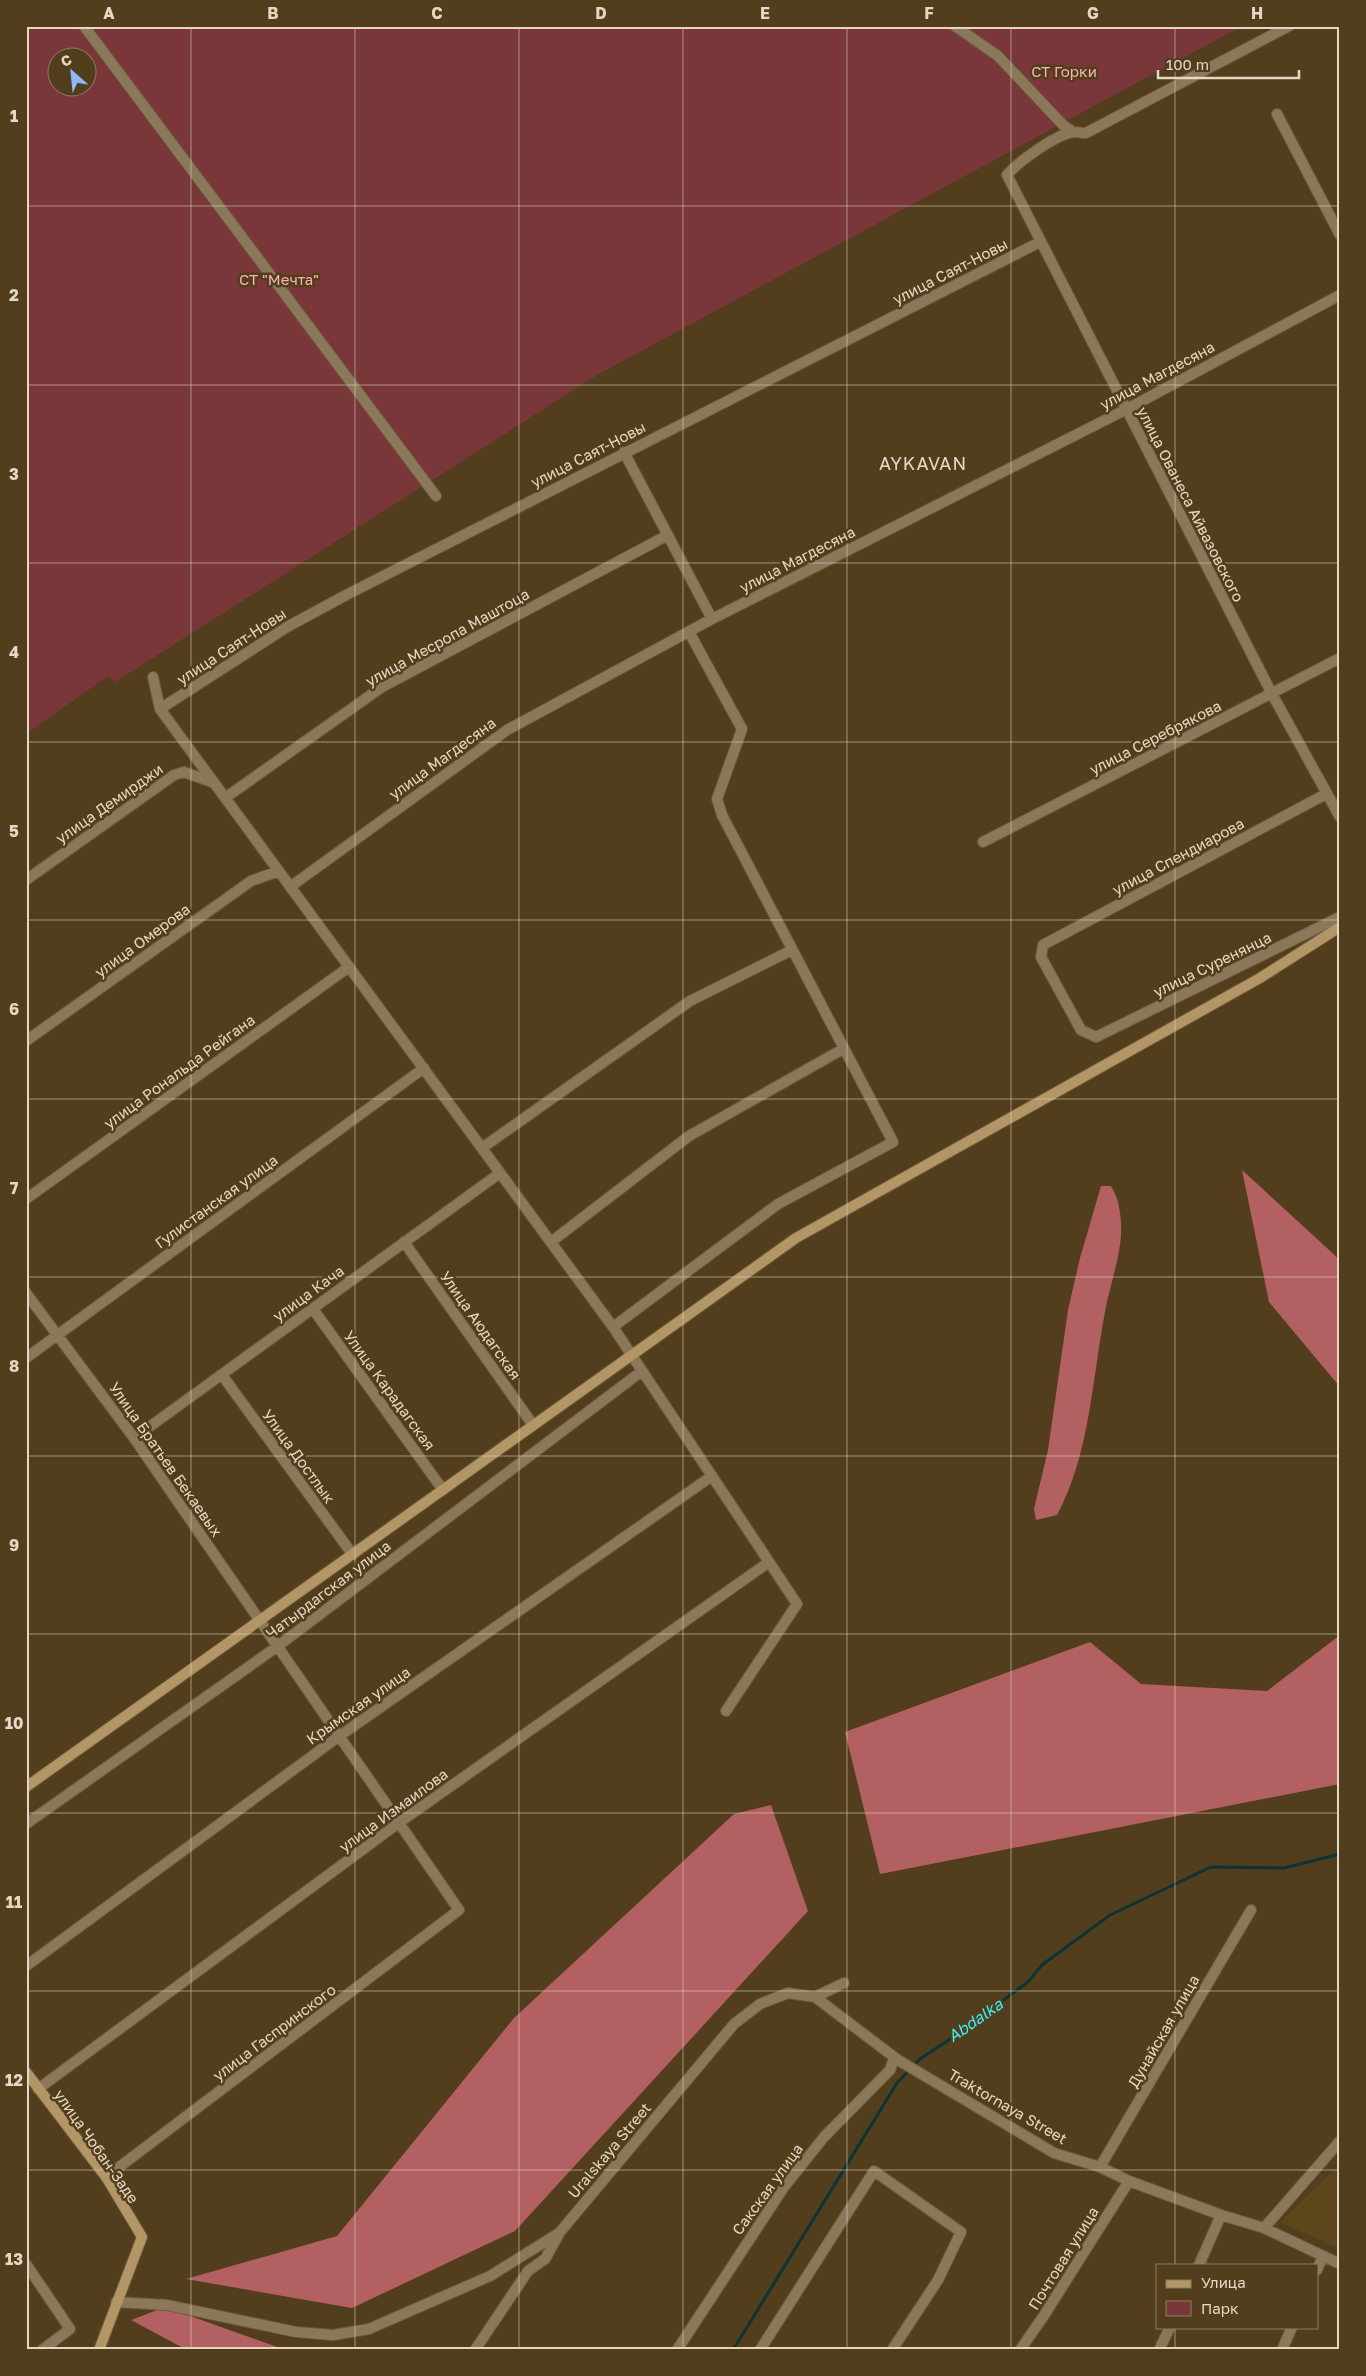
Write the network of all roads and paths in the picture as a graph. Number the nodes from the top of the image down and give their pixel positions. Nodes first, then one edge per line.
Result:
1 (84, 26) edge
2 (955, 26) edge
3 (1288, 26) edge
4 (1277, 114) dead end
5 (1072, 132) junction
6 (1340, 236) edge
7 (1040, 242) junction
8 (1340, 295) edge
9 (1125, 410) junction
10 (624, 452) junction
11 (436, 496) dead end
12 (668, 535) junction
13 (712, 619) junction
14 (689, 632) junction
15 (1340, 658) edge
16 (153, 677) dead end
17 (1272, 694) junction
18 (160, 709) junction
19 (214, 782) junction
20 (1326, 794) junction
21 (225, 798) junction
22 (1340, 817) edge
23 (983, 842) dead end
24 (279, 871) junction
25 (26, 880) edge
26 (290, 887) junction
27 (1340, 917) edge
28 (1340, 927) edge
29 (792, 950) junction
30 (349, 967) junction
31 (1096, 1037) joint
32 (26, 1041) edge
33 (843, 1049) junction
34 (424, 1068) junction
35 (482, 1148) junction
36 (500, 1173) junction
37 (26, 1199) edge
38 (404, 1242) junction
39 (551, 1242) junction
40 (26, 1293) edge
41 (312, 1309) junction
42 (613, 1327) junction
43 (57, 1335) junction
44 (631, 1354) junction
45 (26, 1358) edge
46 (642, 1371) junction
47 (222, 1375) junction
48 (533, 1425) junction
49 (134, 1438) junction
50 (712, 1476) junction
51 (443, 1490) junction
52 (353, 1555) junction
53 (769, 1562) junction
54 (261, 1621) junction
55 (278, 1646) junction
56 (726, 1711) dead end
57 (338, 1737) junction
58 (26, 1787) edge
59 (400, 1822) junction
60 (26, 1824) edge
61 (459, 1910) joint
62 (1251, 1910) dead end
63 (26, 1966) edge
64 (844, 1983) dead end
65 (815, 1996) junction
66 (896, 2059) junction
67 (26, 2072) edge
68 (38, 2088) junction
69 (1340, 2141) edge
70 (1100, 2167) junction
71 (106, 2178) junction
72 (1129, 2181) junction
73 (1221, 2215) junction
74 (1264, 2228) junction
75 (560, 2232) junction
76 (1323, 2256) junction
77 (26, 2264) edge
78 (1198, 2264) edge
79 (1340, 2264) edge
80 (1318, 2268) edge
81 (116, 2302) junction
82 (1170, 2328) edge
83 (1292, 2328) edge
84 (42, 2350) edge
85 (99, 2350) edge
86 (476, 2350) edge
87 (677, 2350) edge
88 (760, 2350) edge
89 (892, 2350) edge
90 (1020, 2350) edge
91 (1159, 2350) edge
92 (1282, 2350) edge

1 - 11 street
2 - 5 street
3 - 5 street
4 - 6 street
5 - 7 street, улица Ованеса Айвазовского
7 - 9 street, улица Ованеса Айвазовского
7 - 10 street, улица Саят-Новы
8 - 9 street, улица Магдесяна
9 - 13 street, улица Магдесяна
9 - 17 street, улица Ованеса Айвазовского
10 - 12 street
10 - 18 street, улица Саят-Новы
12 - 13 street
12 - 21 street, улица Месропа Маштоца
13 - 14 street, улица Магдесяна
14 - 26 street, улица Магдесяна
14 - 29 street
15 - 17 street, улица Серебрякова
16 - 18 street
17 - 20 street, улица Ованеса Айвазовского
17 - 23 street, улица Серебрякова
18 - 19 street
19 - 21 street
19 - 25 street, улица Демирджи
20 - 22 street, улица Ованеса Айвазовского
20 - 31 street, улица Спендиарова
21 - 24 street
24 - 26 street
24 - 32 street, улица Омерова
26 - 30 street
27 - 31 street, улица Суренянца
28 - 44 main road
29 - 33 street
29 - 35 street
30 - 34 street
30 - 37 street, улица Рональда Рейгана
33 - 39 street
33 - 42 street
34 - 35 street
34 - 43 street, Гулистанская улица
35 - 36 street
36 - 38 street, улица Кача
36 - 39 street
38 - 41 street, улица Кача
38 - 48 street, Улица Аюдагская
39 - 42 street
40 - 43 street, Улица Братьев Бекаевых
41 - 47 street, улица Кача
41 - 51 street, Улица Карадагская
42 - 44 street
43 - 45 street, Гулистанская улица
43 - 49 street, Улица Братьев Бекаевых
44 - 46 street
44 - 48 main road
46 - 50 street
46 - 55 street, Чатырдагская улица
47 - 49 street, улица Кача
47 - 52 street, Улица Достлык
48 - 51 main road
49 - 54 street, Улица Братьев Бекаевых
50 - 53 street
50 - 57 street, Крымская улица
51 - 52 main road
52 - 54 main road
53 - 56 street
53 - 59 street, улица Измаилова
54 - 55 street, Улица Братьев Бекаевых
54 - 58 main road
55 - 57 street, Улица Братьев Бекаевых
55 - 60 street, Чатырдагская улица
57 - 59 street, Улица Братьев Бекаевых
57 - 63 street, Крымская улица
59 - 61 street, Улица Братьев Бекаевых
59 - 68 street, улица Измаилова
61 - 71 street, улица Гаспринского
62 - 70 street, Дунайская улица
64 - 65 street
65 - 66 street, Traktornaya Street
65 - 75 street, Uralskaya Street
66 - 70 street, Traktornaya Street
66 - 87 street, Сакская улица
67 - 68 main road, улица Чобан-Заде
68 - 71 main road, улица Чобан-Заде
69 - 74 street
70 - 72 street, Traktornaya Street
71 - 81 main road, улица Чобан-Заде
72 - 73 street, Traktornaya Street
72 - 90 street, Почтовая улица
73 - 74 street, Traktornaya Street
73 - 78 street
74 - 76 street, Traktornaya Street
75 - 81 street
75 - 86 street, Uralskaya Street
76 - 79 street, Traktornaya Street
76 - 80 street
77 - 84 street
81 - 85 main road
82 - 91 street
83 - 92 street
88 - 89 street

